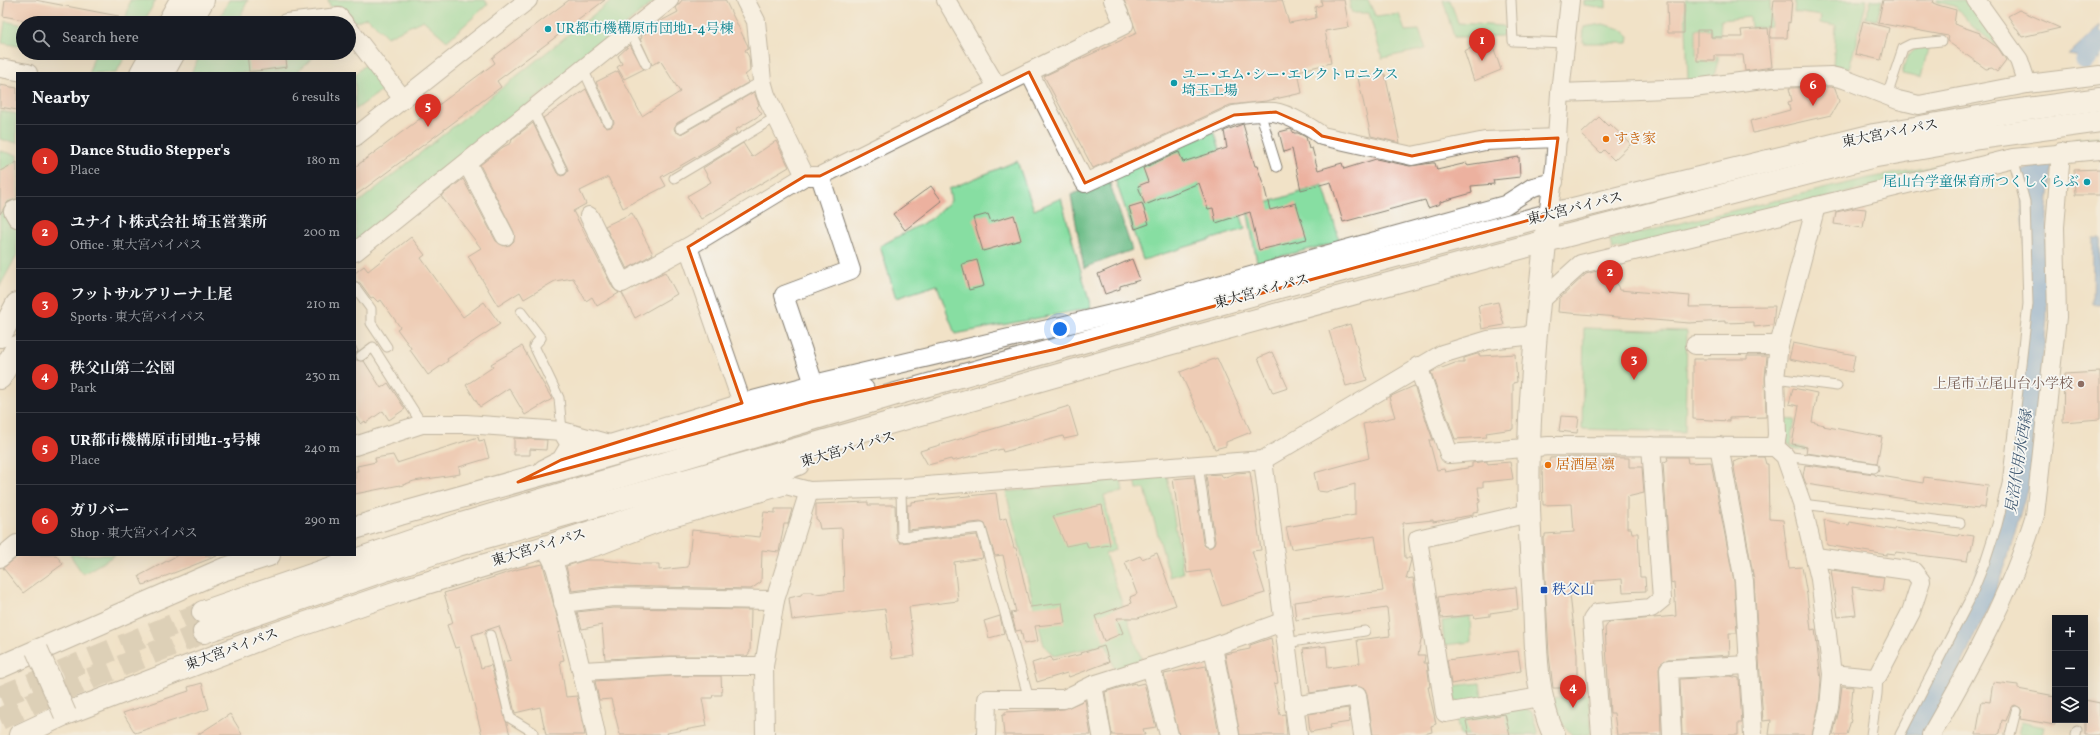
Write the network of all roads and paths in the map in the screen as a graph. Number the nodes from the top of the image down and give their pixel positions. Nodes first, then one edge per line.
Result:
1 (181, 0) edge
2 (203, 0) edge
3 (528, 0) edge
4 (669, 0) edge
5 (745, 0) edge
6 (946, 0) edge
7 (1113, 0) edge
8 (1511, 0) edge
9 (1570, 0) edge
10 (1976, 0) edge
11 (507, 6) edge
12 (172, 16) edge
13 (194, 16) edge
14 (630, 31) junction
15 (356, 38) edge
16 (1941, 41) dead end
17 (1566, 43) junction
18 (148, 60) edge
19 (170, 60) edge
20 (646, 64) dead end
21 (0, 68) edge
22 (583, 69) junction
23 (22, 72) edge
24 (142, 72) edge
25 (164, 72) edge
26 (1028, 72) junction
27 (2100, 75) edge
28 (762, 81) junction
29 (2027, 84) junction
30 (997, 87) junction
31 (1560, 93) junction
32 (1887, 96) junction
33 (403, 99) junction
34 (2100, 99) edge
35 (533, 110) junction
36 (1260, 112) junction
37 (776, 118) junction
38 (2100, 121) edge
39 (608, 122) dead end
40 (680, 128) dead end
41 (356, 137) edge
42 (1558, 138) junction
43 (2100, 150) edge
44 (2061, 152) junction
45 (2012, 158) junction
46 (467, 162) junction
47 (1277, 167) dead end
48 (562, 170) dead end
49 (812, 176) junction
50 (674, 178) dead end
51 (1554, 182) junction
52 (1816, 206) junction
53 (1548, 215) junction
54 (589, 216) dead end
55 (505, 236) dead end
56 (1546, 241) junction
57 (688, 247) junction
58 (356, 251) edge
59 (356, 288) edge
60 (1540, 301) junction
61 (16, 306) edge
62 (520, 312) dead end
63 (1536, 335) junction
64 (0, 336) edge
65 (1696, 345) dead end
66 (1779, 345) junction
67 (388, 348) dead end
68 (16, 349) edge
69 (1057, 349) junction
70 (361, 356) dead end
71 (1418, 366) junction
72 (1064, 374) junction
73 (0, 378) edge
74 (1775, 378) junction
75 (814, 384) junction
76 (1837, 386) dead end
77 (742, 403) junction
78 (422, 424) junction
79 (562, 430) junction
80 (609, 444) junction
81 (356, 446) edge
82 (1651, 446) junction
83 (1720, 446) junction
84 (1529, 448) junction
85 (1780, 452) junction
86 (561, 460) junction
87 (1263, 460) junction
88 (1198, 464) junction
89 (1874, 468) dead end
90 (518, 482) junction
91 (901, 488) junction
92 (809, 491) junction
93 (1802, 504) junction
94 (1529, 513) junction
95 (1960, 523) dead end
96 (356, 528) edge
97 (1209, 542) dead end
98 (16, 545) edge
99 (549, 553) junction
100 (266, 556) edge
101 (1816, 557) junction
102 (0, 558) edge
103 (775, 600) junction
104 (563, 603) junction
105 (1282, 622) junction
106 (1365, 631) dead end
107 (490, 635) dead end
108 (1285, 642) junction
109 (1212, 647) junction
110 (37, 650) junction
111 (1749, 665) junction
112 (764, 666) junction
113 (0, 667) edge
114 (1151, 667) junction
115 (583, 671) junction
116 (1832, 674) junction
117 (1878, 675) junction
118 (1093, 685) junction
119 (1541, 697) junction
120 (1029, 699) junction
121 (1294, 706) junction
122 (2016, 711) dead end
123 (65, 714) junction
124 (20, 735) edge
125 (533, 735) edge
126 (596, 735) edge
127 (765, 735) edge
128 (986, 735) edge
129 (1102, 735) edge
130 (1169, 735) edge
131 (1230, 735) edge
132 (1298, 735) edge
133 (1363, 735) edge
134 (1554, 735) edge
135 (1601, 735) edge
136 (1672, 735) edge
137 (1753, 735) edge
138 (1822, 735) edge
139 (1871, 735) edge
140 (1900, 735) edge
141 (1931, 735) edge
142 (2010, 735) edge

1 - 12 main road
2 - 13 main road
3 - 11 street
4 - 14 street
5 - 28 street
6 - 30 street
7 - 26 street
8 - 17 lane
9 - 17 street
10 - 29 street
11 - 33 street
14 - 20 lane
14 - 22 street
15 - 33 street
16 - 32 lane
17 - 31 street
18 - 24 main road
19 - 25 main road
21 - 23 street
22 - 35 street
22 - 39 lane
26 - 30 street
26 - 36 street
27 - 29 street
28 - 37 street
28 - 40 lane
29 - 32 street
30 - 49 street
31 - 32 street
31 - 42 street
33 - 41 street
34 - 53 main road, 東大宮バイパス
35 - 46 street
35 - 48 lane
36 - 42 street
36 - 47 lane
37 - 49 street
37 - 50 lane
38 - 56 main road, 東大宮バイパス
42 - 51 street
43 - 44 street
44 - 45 street
44 - 141 street
45 - 52 street
45 - 140 lane
46 - 55 street
46 - 58 street
49 - 57 street
49 - 75 street
51 - 53 street
51 - 75 street
52 - 60 street
52 - 66 street
53 - 56 main road
53 - 69 main road, 東大宮バイパス
54 - 57 street
56 - 60 main road
56 - 72 main road, 東大宮バイパス
57 - 77 street
59 - 67 lane
60 - 63 main road
61 - 64 main road
62 - 79 lane
63 - 71 street
63 - 84 main road
65 - 66 street
66 - 74 street
68 - 73 main road
69 - 72 main road, 東大宮バイパス
69 - 90 main road, 東大宮バイパス
70 - 78 lane
71 - 84 street
71 - 87 street
72 - 99 main road, 東大宮バイパス
74 - 76 lane
74 - 85 street
75 - 77 street
77 - 80 street
78 - 79 street
78 - 81 street
79 - 80 street
79 - 86 street
80 - 86 street
82 - 83 street
82 - 84 street
82 - 135 street
83 - 85 street
83 - 111 street
84 - 94 main road
85 - 89 lane
85 - 93 street
86 - 90 street
87 - 88 street
87 - 105 street
88 - 91 street
88 - 97 lane
90 - 96 main road, 東大宮バイパス
91 - 92 street
91 - 120 lane
92 - 99 street
92 - 103 street
93 - 95 lane
93 - 101 street
94 - 119 main road
94 - 119 street
98 - 102 street
99 - 104 street
99 - 123 main road, 東大宮バイパス
100 - 110 main road
101 - 116 street
101 - 117 street
103 - 104 street
103 - 112 street
104 - 115 street
105 - 108 street
105 - 109 street
106 - 108 lane
107 - 125 lane
108 - 121 street
109 - 114 street
109 - 131 street
110 - 113 main road
110 - 123 main road, bridge
111 - 136 street
111 - 137 street
112 - 115 street
112 - 127 street
114 - 118 street
114 - 130 street
115 - 126 street
116 - 117 street
116 - 138 street
117 - 139 lane
118 - 120 street
118 - 129 street
119 - 134 main road
120 - 128 street
121 - 132 street
121 - 133 street
122 - 142 lane
123 - 124 main road, 東大宮バイパス

